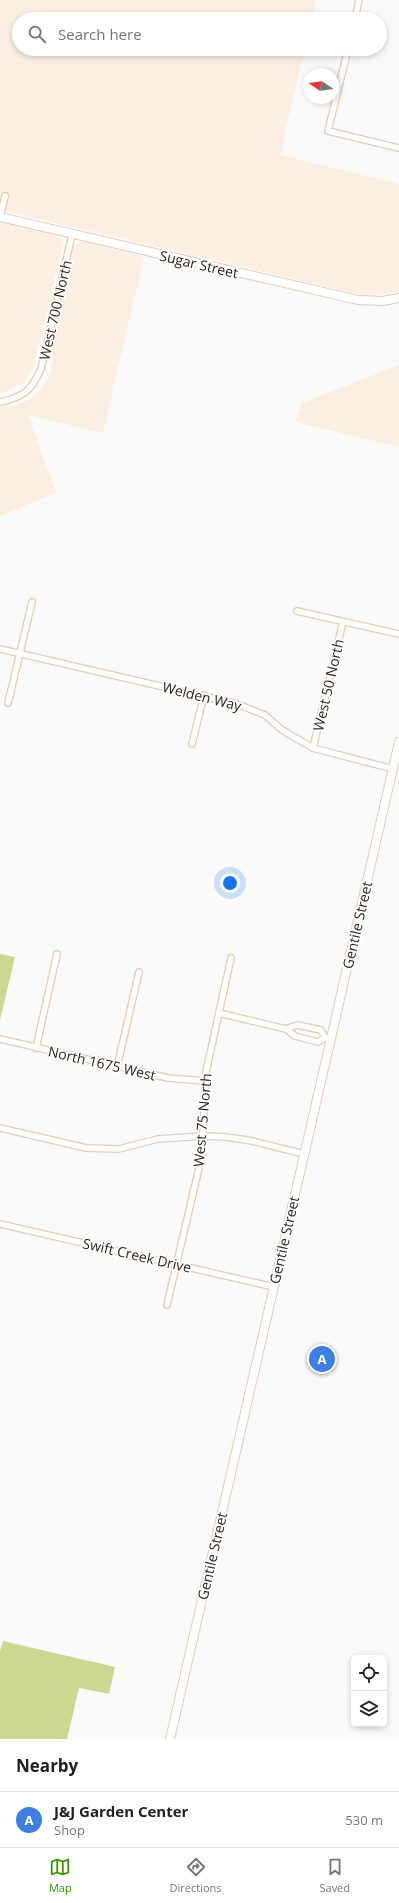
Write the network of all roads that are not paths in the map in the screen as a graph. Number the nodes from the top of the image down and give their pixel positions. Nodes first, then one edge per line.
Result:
1 (359, 0) edge
2 (356, 12) edge
3 (346, 56) edge
4 (399, 148) edge
5 (6, 196) dead end
6 (0, 217) edge
7 (72, 235) junction
8 (399, 298) edge
9 (0, 402) edge
10 (32, 602) dead end
11 (297, 611) dead end
12 (343, 622) junction
13 (399, 634) edge
14 (0, 649) edge
15 (19, 654) junction
16 (204, 695) junction
17 (8, 703) dead end
18 (399, 742) edge
19 (192, 744) dead end
20 (313, 748) junction
21 (393, 769) junction
22 (57, 954) dead end
23 (231, 958) dead end
24 (139, 972) dead end
25 (219, 1013) junction
26 (286, 1029) junction
27 (328, 1038) junction
28 (0, 1039) edge
29 (36, 1048) junction
30 (117, 1066) junction
31 (205, 1081) junction
32 (0, 1128) edge
33 (204, 1136) junction
34 (304, 1154) junction
35 (0, 1224) edge
36 (177, 1264) junction
37 (274, 1287) junction
38 (167, 1305) dead end
39 (170, 1739) edge

1 - 2 street
3 - 4 street
5 - 6 street
6 - 7 main road, Sugar Street
7 - 8 main road, Sugar Street
7 - 9 street, West 700 North
10 - 15 street
11 - 12 street
12 - 13 street
12 - 20 street, West 50 North
14 - 15 street, Welden Way
15 - 16 street, Welden Way
15 - 17 street
16 - 19 street
16 - 20 street, Welden Way
18 - 21 main road, Gentile Street
20 - 21 street, Welden Way
21 - 27 main road, Gentile Street
22 - 29 street
23 - 25 street, West 75 North
24 - 30 street
25 - 26 street
25 - 31 street, West 75 North
26 - 27 street
26 - 27 street
27 - 34 main road, Gentile Street
28 - 29 street, North 1675 West
29 - 30 street, North 1675 West
30 - 31 street, North 1675 West
31 - 33 street, West 75 North
32 - 33 street
33 - 34 street
33 - 36 street, West 75 North
34 - 37 main road, Gentile Street
35 - 36 street, Swift Creek Drive
36 - 37 street, Swift Creek Drive
36 - 38 street, West 75 North
37 - 39 main road, Gentile Street

